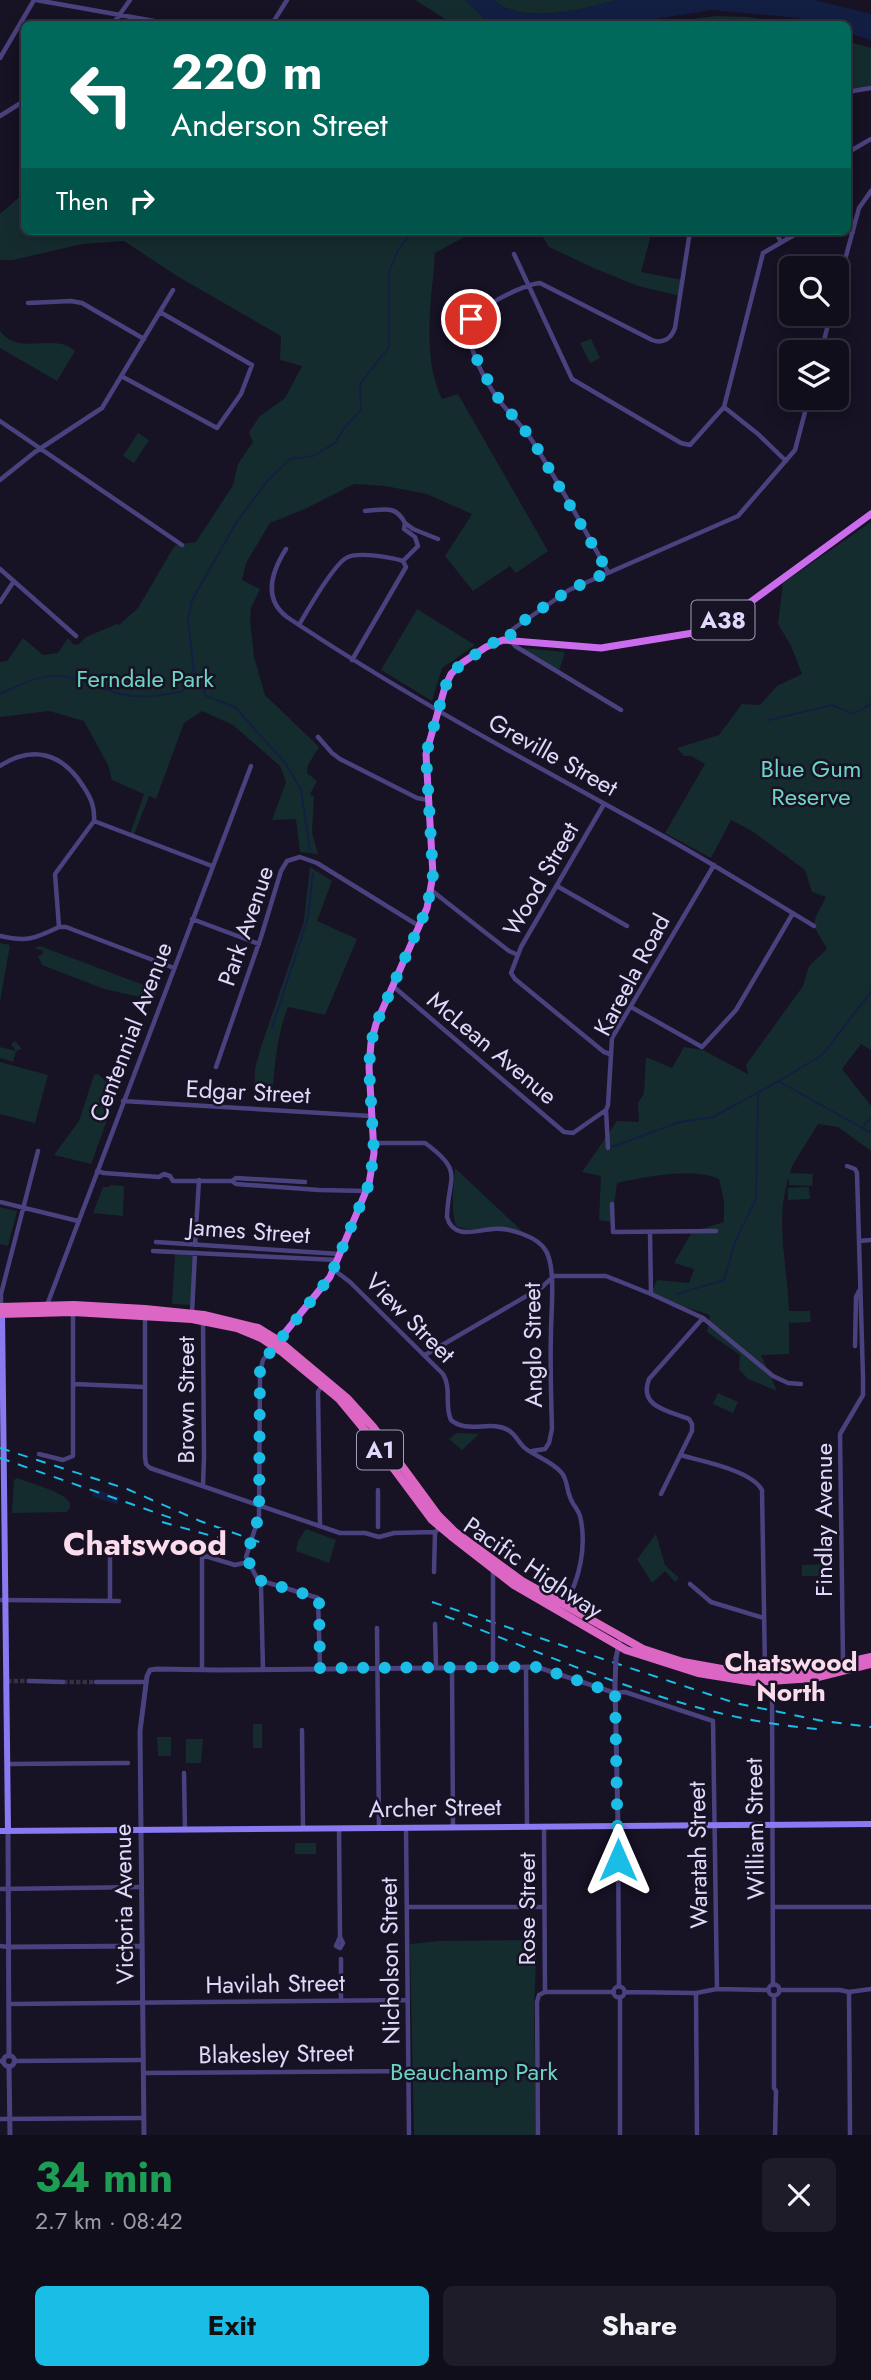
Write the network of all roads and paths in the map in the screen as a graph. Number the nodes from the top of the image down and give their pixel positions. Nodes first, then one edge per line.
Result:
1 (35, 0) edge
2 (130, 0) edge
3 (287, 0) edge
4 (120, 16) junction
5 (22, 21) edge
6 (116, 21) edge
7 (152, 21) edge
8 (274, 21) edge
9 (21, 23) edge
10 (0, 58) edge
11 (871, 88) edge
12 (851, 91) edge
13 (21, 103) edge
14 (0, 116) edge
15 (871, 139) edge
16 (851, 151) edge
17 (871, 191) edge
18 (853, 232) joint
19 (690, 235) edge
20 (777, 235) edge
21 (794, 235) edge
22 (781, 242) junction
23 (514, 254) dead end
24 (846, 256) edge
25 (528, 285) junction
26 (173, 290) dead end
27 (28, 303) dead end
28 (160, 312) junction
29 (144, 339) junction
30 (123, 377) junction
31 (724, 407) junction
32 (806, 410) edge
33 (0, 421) edge
34 (40, 448) junction
35 (786, 461) junction
36 (0, 481) edge
37 (365, 511) dead end
38 (871, 514) edge
39 (405, 523) junction
40 (438, 539) dead end
41 (182, 545) dead end
42 (286, 549) dead end
43 (403, 561) junction
44 (0, 569) edge
45 (608, 572) junction
46 (14, 581) junction
47 (0, 602) edge
48 (299, 625) junction
49 (76, 636) dead end
50 (510, 639) junction
51 (352, 660) junction
52 (621, 710) dead end
53 (438, 711) junction
54 (318, 737) dead end
55 (0, 766) edge
56 (251, 766) dead end
57 (428, 800) junction
58 (604, 804) junction
59 (94, 821) junction
60 (714, 865) junction
61 (212, 866) junction
62 (558, 886) junction
63 (431, 890) junction
64 (793, 913) junction
65 (192, 919) junction
66 (419, 926) junction
67 (627, 926) dead end
68 (814, 926) dead end
69 (59, 927) junction
70 (0, 936) edge
71 (259, 944) junction
72 (517, 955) junction
73 (174, 968) junction
74 (394, 987) junction
75 (631, 1007) junction
76 (610, 1054) junction
77 (216, 1067) dead end
78 (123, 1101) junction
79 (606, 1110) junction
80 (371, 1116) junction
81 (374, 1143) junction
82 (608, 1148) dead end
83 (38, 1151) dead end
84 (847, 1166) dead end
85 (97, 1171) junction
86 (199, 1180) junction
87 (232, 1181) junction
88 (305, 1182) dead end
89 (366, 1191) junction
90 (0, 1202) edge
91 (612, 1204) dead end
92 (23, 1208) junction
93 (78, 1222) junction
94 (716, 1231) dead end
95 (650, 1232) junction
96 (871, 1240) edge
97 (859, 1241) junction
98 (156, 1242) dead end
99 (195, 1245) junction
100 (153, 1251) dead end
101 (195, 1253) junction
102 (339, 1257) junction
103 (334, 1270) junction
104 (551, 1279) junction
105 (859, 1291) junction
106 (651, 1294) junction
107 (46, 1309) junction
108 (73, 1309) junction
109 (1, 1310) edge
110 (145, 1312) junction
111 (192, 1313) junction
112 (204, 1318) junction
113 (703, 1318) junction
114 (276, 1344) junction
115 (855, 1346) dead end
116 (425, 1355) junction
117 (74, 1384) junction
118 (801, 1384) dead end
119 (322, 1385) junction
120 (144, 1387) junction
121 (531, 1451) junction
122 (39, 1454) dead end
123 (680, 1455) junction
124 (203, 1486) junction
125 (378, 1490) dead end
126 (661, 1494) dead end
127 (259, 1506) junction
128 (320, 1525) junction
129 (440, 1527) junction
130 (379, 1531) junction
131 (3, 1534) edge
132 (110, 1540) dead end
133 (248, 1562) junction
134 (493, 1569) junction
135 (434, 1572) dead end
136 (259, 1580) junction
137 (690, 1584) dead end
138 (3, 1600) edge
139 (110, 1601) junction
140 (119, 1601) dead end
141 (564, 1606) junction
142 (764, 1619) junction
143 (435, 1624) dead end
144 (377, 1628) dead end
145 (619, 1642) junction
146 (871, 1657) edge
147 (871, 1664) edge
148 (493, 1667) junction
149 (526, 1667) junction
150 (843, 1667) junction
151 (320, 1668) junction
152 (378, 1668) junction
153 (436, 1668) junction
154 (452, 1668) junction
155 (202, 1669) junction
156 (262, 1670) junction
157 (768, 1678) junction
158 (29, 1681) tunnel mouth
159 (62, 1682) tunnel mouth
160 (96, 1682) tunnel mouth
161 (146, 1682) junction
162 (615, 1693) junction
163 (302, 1730) dead end
164 (7, 1763) junction
165 (128, 1763) dead end
166 (184, 1773) dead end
167 (871, 1824) edge
168 (715, 1825) junction
169 (772, 1825) junction
170 (544, 1826) junction
171 (618, 1826) junction
172 (453, 1827) junction
173 (527, 1827) junction
174 (340, 1828) junction
175 (379, 1828) junction
176 (406, 1828) junction
177 (303, 1829) junction
178 (141, 1830) junction
179 (185, 1830) junction
180 (4, 1831) edge
181 (141, 1888) junction
182 (0, 1889) edge
183 (9, 1889) junction
184 (871, 1906) edge
185 (407, 1907) junction
186 (544, 1907) junction
187 (774, 1908) junction
188 (340, 1937) dead end
189 (142, 1946) junction
190 (0, 1947) edge
191 (9, 1947) junction
192 (341, 1959) dead end
193 (774, 1985) junction
194 (619, 1986) junction
195 (717, 1989) junction
196 (871, 1989) edge
197 (768, 1990) junction
198 (779, 1990) junction
199 (545, 1992) junction
200 (614, 1992) junction
201 (625, 1992) junction
202 (849, 1992) junction
203 (696, 1993) junction
204 (774, 1996) junction
205 (620, 1997) junction
206 (408, 2000) junction
207 (341, 2001) junction
208 (9, 2004) junction
209 (142, 2004) junction
210 (9, 2056) junction
211 (143, 2060) junction
212 (15, 2061) junction
213 (2, 2062) edge
214 (9, 2067) junction
215 (409, 2071) junction
216 (143, 2073) junction
217 (143, 2118) junction
218 (0, 2119) edge
219 (10, 2119) junction
220 (10, 2135) edge
221 (144, 2135) edge
222 (410, 2135) edge
223 (538, 2135) edge
224 (620, 2135) edge
225 (697, 2135) edge
226 (775, 2135) edge
227 (850, 2135) edge

1 - 4 street
1 - 5 street
2 - 4 street
3 - 8 street
4 - 6 street
4 - 7 street
9 - 10 street
11 - 12 street
13 - 14 street
15 - 16 street
17 - 18 street
18 - 24 street
19 - 25 street
20 - 22 street
21 - 22 street
22 - 31 street
23 - 25 street
25 - 31 street
25 - 45 street
26 - 28 street
27 - 29 street
28 - 29 street
28 - 30 street
29 - 30 street
30 - 34 street
31 - 35 street
32 - 35 street
33 - 34 street
34 - 36 street
34 - 41 street
35 - 45 street
37 - 39 street
38 - 50 main road, A38
39 - 40 street
39 - 43 street
42 - 48 street, Greville Street
43 - 48 street
43 - 51 street
44 - 46 street
45 - 50 street
46 - 47 street
46 - 49 street
48 - 51 street, Greville Street
50 - 52 street
50 - 53 main road
51 - 53 street, Greville Street
53 - 57 main road
53 - 58 street, Greville Street
54 - 57 street
55 - 59 street
56 - 61 street, Centennial Avenue
57 - 63 main road
58 - 60 street, Greville Street
58 - 62 street, Wood Street
59 - 61 street
59 - 69 street
60 - 64 street, Greville Street
60 - 75 street, Kareela Road
61 - 65 street, Centennial Avenue
62 - 67 street
62 - 72 street, Wood Street
63 - 66 main road
63 - 72 street
64 - 68 street, Greville Street
64 - 75 street
65 - 71 street
65 - 73 street, Centennial Avenue
66 - 71 street, Park Avenue
66 - 74 main road
69 - 70 street
69 - 73 street
71 - 77 street, Park Avenue
72 - 76 street, Wood Street
73 - 78 street, Centennial Avenue
74 - 79 street, McLean Avenue
74 - 80 main road
75 - 76 street, Kareela Road
76 - 79 street, Kareela Road
78 - 80 street, Edgar Street
78 - 85 street, Centennial Avenue
79 - 82 street, Kareela Road
80 - 81 main road
81 - 89 main road
81 - 104 street, Anglo Street
83 - 92 street
84 - 97 street, Findlay Avenue
85 - 86 street
85 - 93 street, Centennial Avenue
86 - 87 street
86 - 99 street
87 - 88 street
87 - 89 street
89 - 102 main road
90 - 92 street
91 - 95 street
92 - 93 street
92 - 109 street
93 - 107 street, Centennial Avenue
94 - 95 street
95 - 106 street
96 - 97 street
97 - 105 street, Findlay Avenue
98 - 99 street, James Street
99 - 102 street, James Street
100 - 101 street, James Street
101 - 102 street, James Street
101 - 111 street
102 - 103 main road
103 - 114 main road
103 - 116 street, View Street
104 - 106 street
104 - 116 street
104 - 121 street, Anglo Street
105 - 115 street, Findlay Avenue
105 - 150 street, Findlay Avenue
106 - 113 street
107 - 108 highway, Pacific Highway / A1
107 - 109 highway, Pacific Highway / A1
108 - 110 highway, Pacific Highway / A1
108 - 117 street
109 - 131 main road
110 - 111 highway, Pacific Highway / A1
110 - 112 highway, Pacific Highway / A1
110 - 120 street
111 - 112 highway, Pacific Highway / A1
112 - 114 highway, Pacific Highway / A1
112 - 124 street, Brown Street
113 - 118 street
113 - 123 street
114 - 119 highway, Pacific Highway / A1
114 - 127 street
114 - 129 highway, Pacific Highway / A1
116 - 121 street, View Street
117 - 120 street
117 - 122 street
119 - 128 street
119 - 129 highway, Pacific Highway / A1
120 - 124 street
121 - 141 street, View Street
123 - 126 street
123 - 142 street, William Street
124 - 127 street
125 - 130 street
127 - 128 street
127 - 133 street
128 - 130 street
129 - 130 street
129 - 134 highway, Pacific Highway / A1
129 - 135 street
129 - 141 highway, Pacific Highway / A1
131 - 138 main road
132 - 139 street
133 - 136 street
133 - 155 street
134 - 145 highway, Pacific Highway / A1
134 - 148 street, bridge
136 - 151 street
136 - 156 street
137 - 142 street
138 - 139 street
138 - 164 main road
139 - 140 street
141 - 145 highway, Pacific Highway / A1
142 - 157 street, William Street
143 - 153 street
144 - 152 street
145 - 157 highway, Pacific Highway / A1
145 - 162 street, bridge
146 - 150 highway, Pacific Highway / A1
147 - 150 highway, Pacific Highway / A1
148 - 149 street
148 - 154 street
149 - 162 street
149 - 173 street
150 - 157 highway, Pacific Highway / A1
151 - 152 street
151 - 156 street
152 - 153 street
152 - 175 street
153 - 154 street
154 - 172 street
155 - 156 street
155 - 161 street, Victoria Avenue
157 - 169 street, William Street
158 - 159 street
160 - 161 street
161 - 178 street, Victoria Avenue
162 - 168 street, Waratah Street
162 - 171 street
163 - 177 street
164 - 165 street
164 - 180 main road
166 - 179 street
167 - 169 main road, Archer Street
168 - 169 main road, Archer Street
168 - 171 main road, Archer Street
168 - 195 street, Waratah Street
169 - 187 street, William Street
170 - 171 main road, Archer Street
170 - 173 main road, Archer Street
170 - 186 street, Rose Street
171 - 194 street
172 - 173 main road, Archer Street
172 - 176 main road, Archer Street
174 - 175 main road, Archer Street
174 - 177 main road, Archer Street
174 - 188 street
175 - 176 main road, Archer Street
176 - 185 street, Nicholson Street
177 - 179 main road, Archer Street
178 - 179 main road, Archer Street
178 - 180 main road, Archer Street
178 - 181 street, Victoria Avenue
180 - 183 street
181 - 183 street
181 - 189 street, Victoria Avenue
182 - 183 street
183 - 191 street
184 - 187 street
185 - 186 street
185 - 206 street, Nicholson Street
186 - 199 street, Rose Street
187 - 193 street, William Street
189 - 191 street
189 - 209 street, Victoria Avenue
190 - 191 street
191 - 208 street
192 - 207 street
193 - 197 street
193 - 198 street
194 - 200 street
194 - 201 street
195 - 197 street
195 - 203 street
196 - 202 street
197 - 204 street
198 - 202 street
198 - 204 street
199 - 200 street
199 - 223 street, Rose Street
200 - 205 street
201 - 203 street
201 - 205 street
202 - 227 street
203 - 225 street
204 - 226 street
205 - 224 street
206 - 207 street, Havilah Street
206 - 215 street, Nicholson Street
207 - 209 street, Havilah Street
208 - 209 street, Havilah Street
208 - 210 street
209 - 211 street, Victoria Avenue
210 - 212 street
210 - 213 street
211 - 212 street
211 - 216 street, Victoria Avenue
212 - 214 street
213 - 214 street
214 - 219 street
215 - 216 street, Blakesley Street
215 - 222 street, Nicholson Street
216 - 217 street, Victoria Avenue
217 - 219 street
217 - 221 street, Victoria Avenue
218 - 219 street
219 - 220 street

